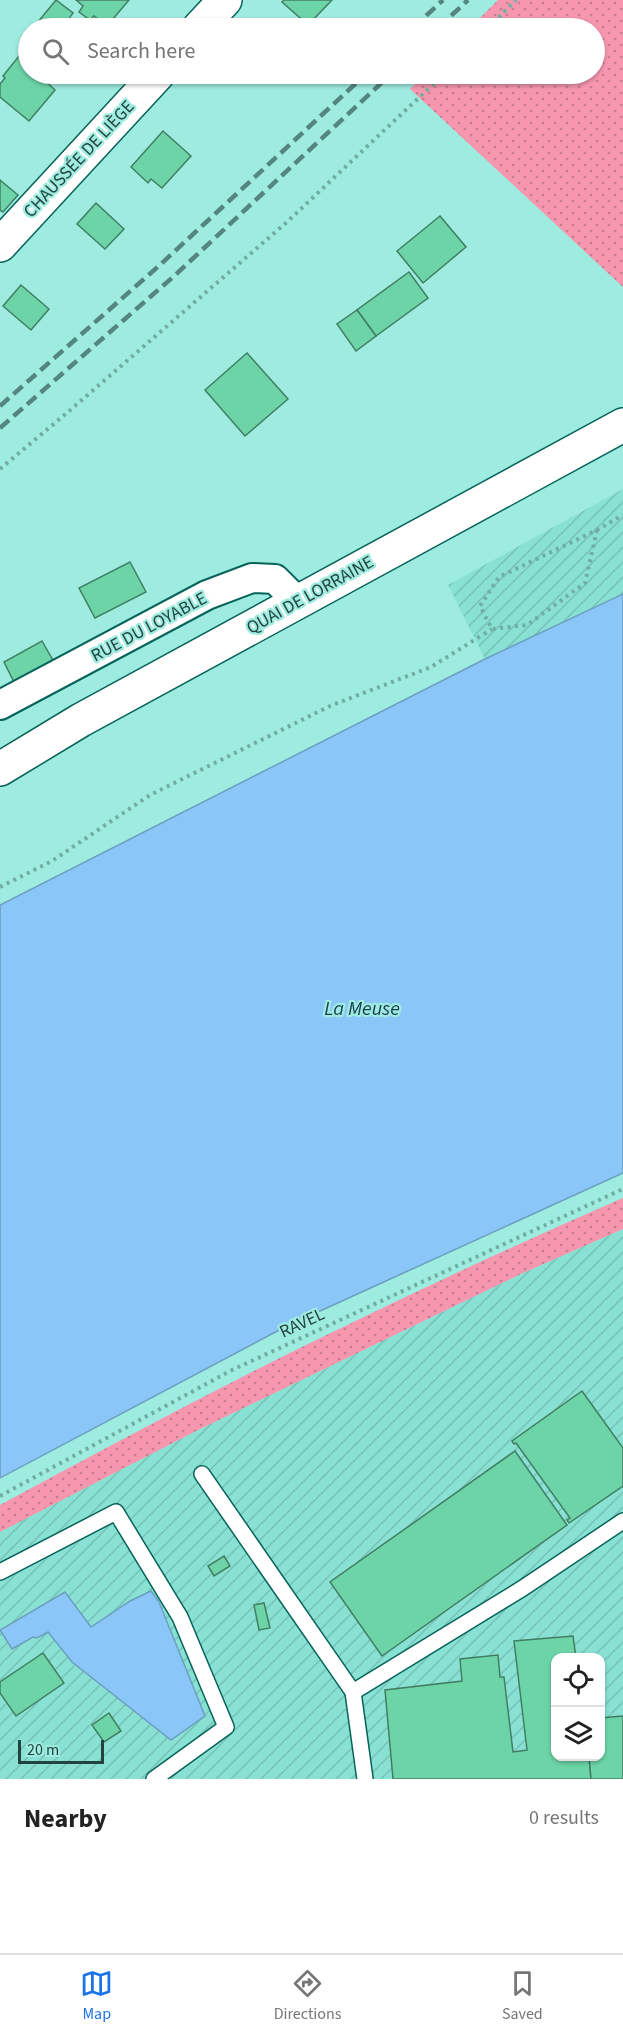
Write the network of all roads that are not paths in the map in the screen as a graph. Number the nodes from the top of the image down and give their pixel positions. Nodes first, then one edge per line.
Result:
1 (225, 0) edge
2 (208, 18) edge
3 (149, 84) edge
4 (0, 245) edge
5 (623, 425) edge
6 (298, 602) junction
7 (0, 705) edge
8 (0, 769) edge
9 (202, 1474) dead end
10 (623, 1521) edge
11 (0, 1572) edge
12 (353, 1692) junction
13 (153, 1779) edge
14 (365, 1779) edge

1 - 2 main road
3 - 4 main road, CHAUSSÉE DE LIÈGE
5 - 6 main road, QUAI DE LORRAINE
6 - 7 street, RUE DU LOYABLE
6 - 8 main road, QUAI DE LORRAINE
9 - 12 lane
10 - 12 lane
11 - 13 lane
12 - 14 lane

